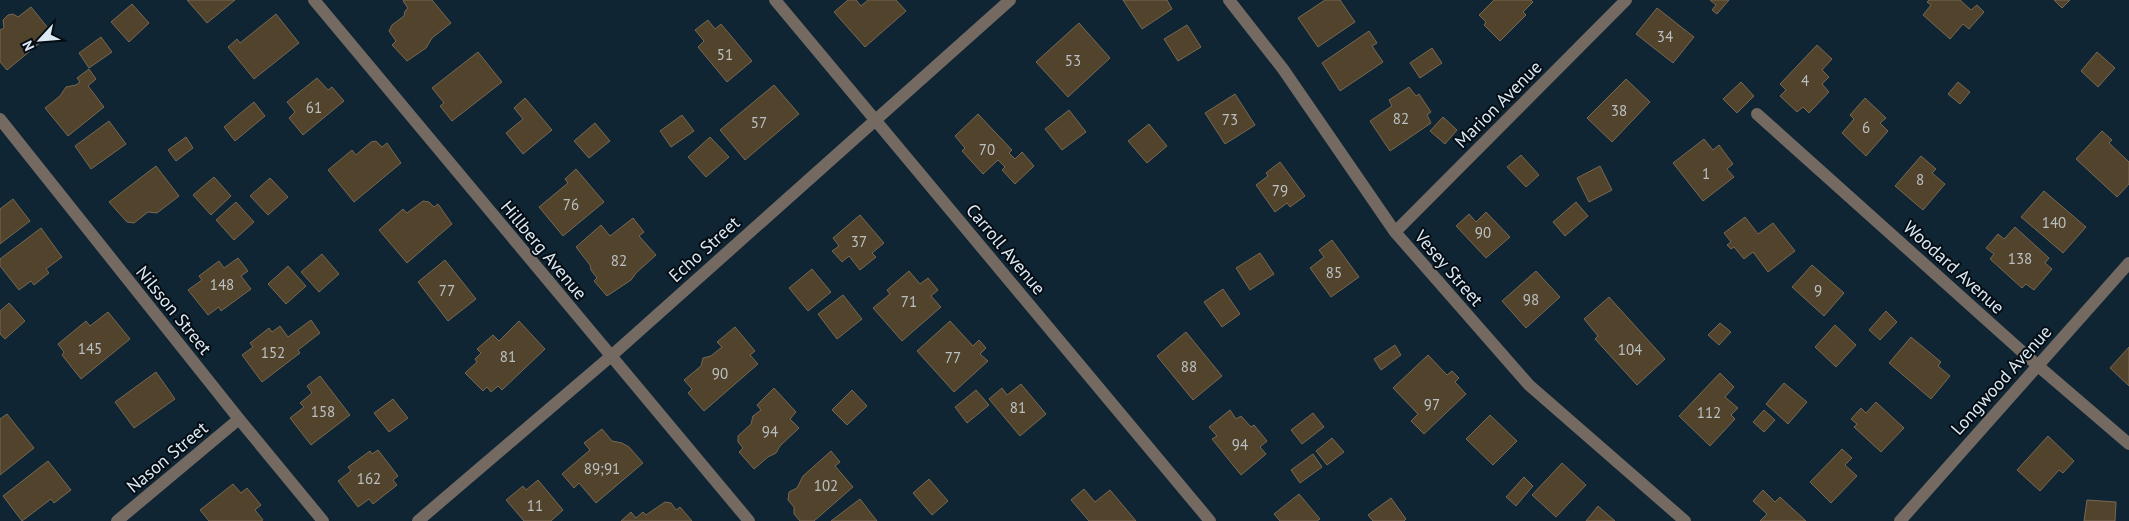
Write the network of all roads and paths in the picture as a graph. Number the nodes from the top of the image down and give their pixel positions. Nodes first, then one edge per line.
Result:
1 (314, 0) edge
2 (775, 0) edge
3 (1010, 0) edge
4 (1229, 0) edge
5 (1626, 0) edge
6 (1757, 114) dead end
7 (0, 119) edge
8 (874, 119) junction
9 (1394, 232) junction
10 (2129, 263) edge
11 (610, 357) junction
12 (2037, 365) junction
13 (239, 419) junction
14 (2129, 444) edge
15 (117, 521) edge
16 (323, 521) edge
17 (418, 521) edge
18 (749, 521) edge
19 (1210, 521) edge
20 (1685, 521) edge
21 (1900, 521) edge

1 - 11 street, Hillberg Avenue
2 - 8 street, Carroll Avenue
3 - 8 street, Echo Street
4 - 9 street, Vesey Street
5 - 9 street, Marion Avenue
6 - 12 street, Woodard Avenue
7 - 13 street, Nilsson Street
8 - 11 street, Echo Street
8 - 19 street, Carroll Avenue
9 - 20 street, Vesey Street
10 - 12 street, Longwood Avenue
11 - 17 street, Echo Street
11 - 18 street, Hillberg Avenue
12 - 14 street, Woodard Avenue
12 - 21 street, Longwood Avenue
13 - 15 street, Nason Street
13 - 16 street, Nilsson Street

